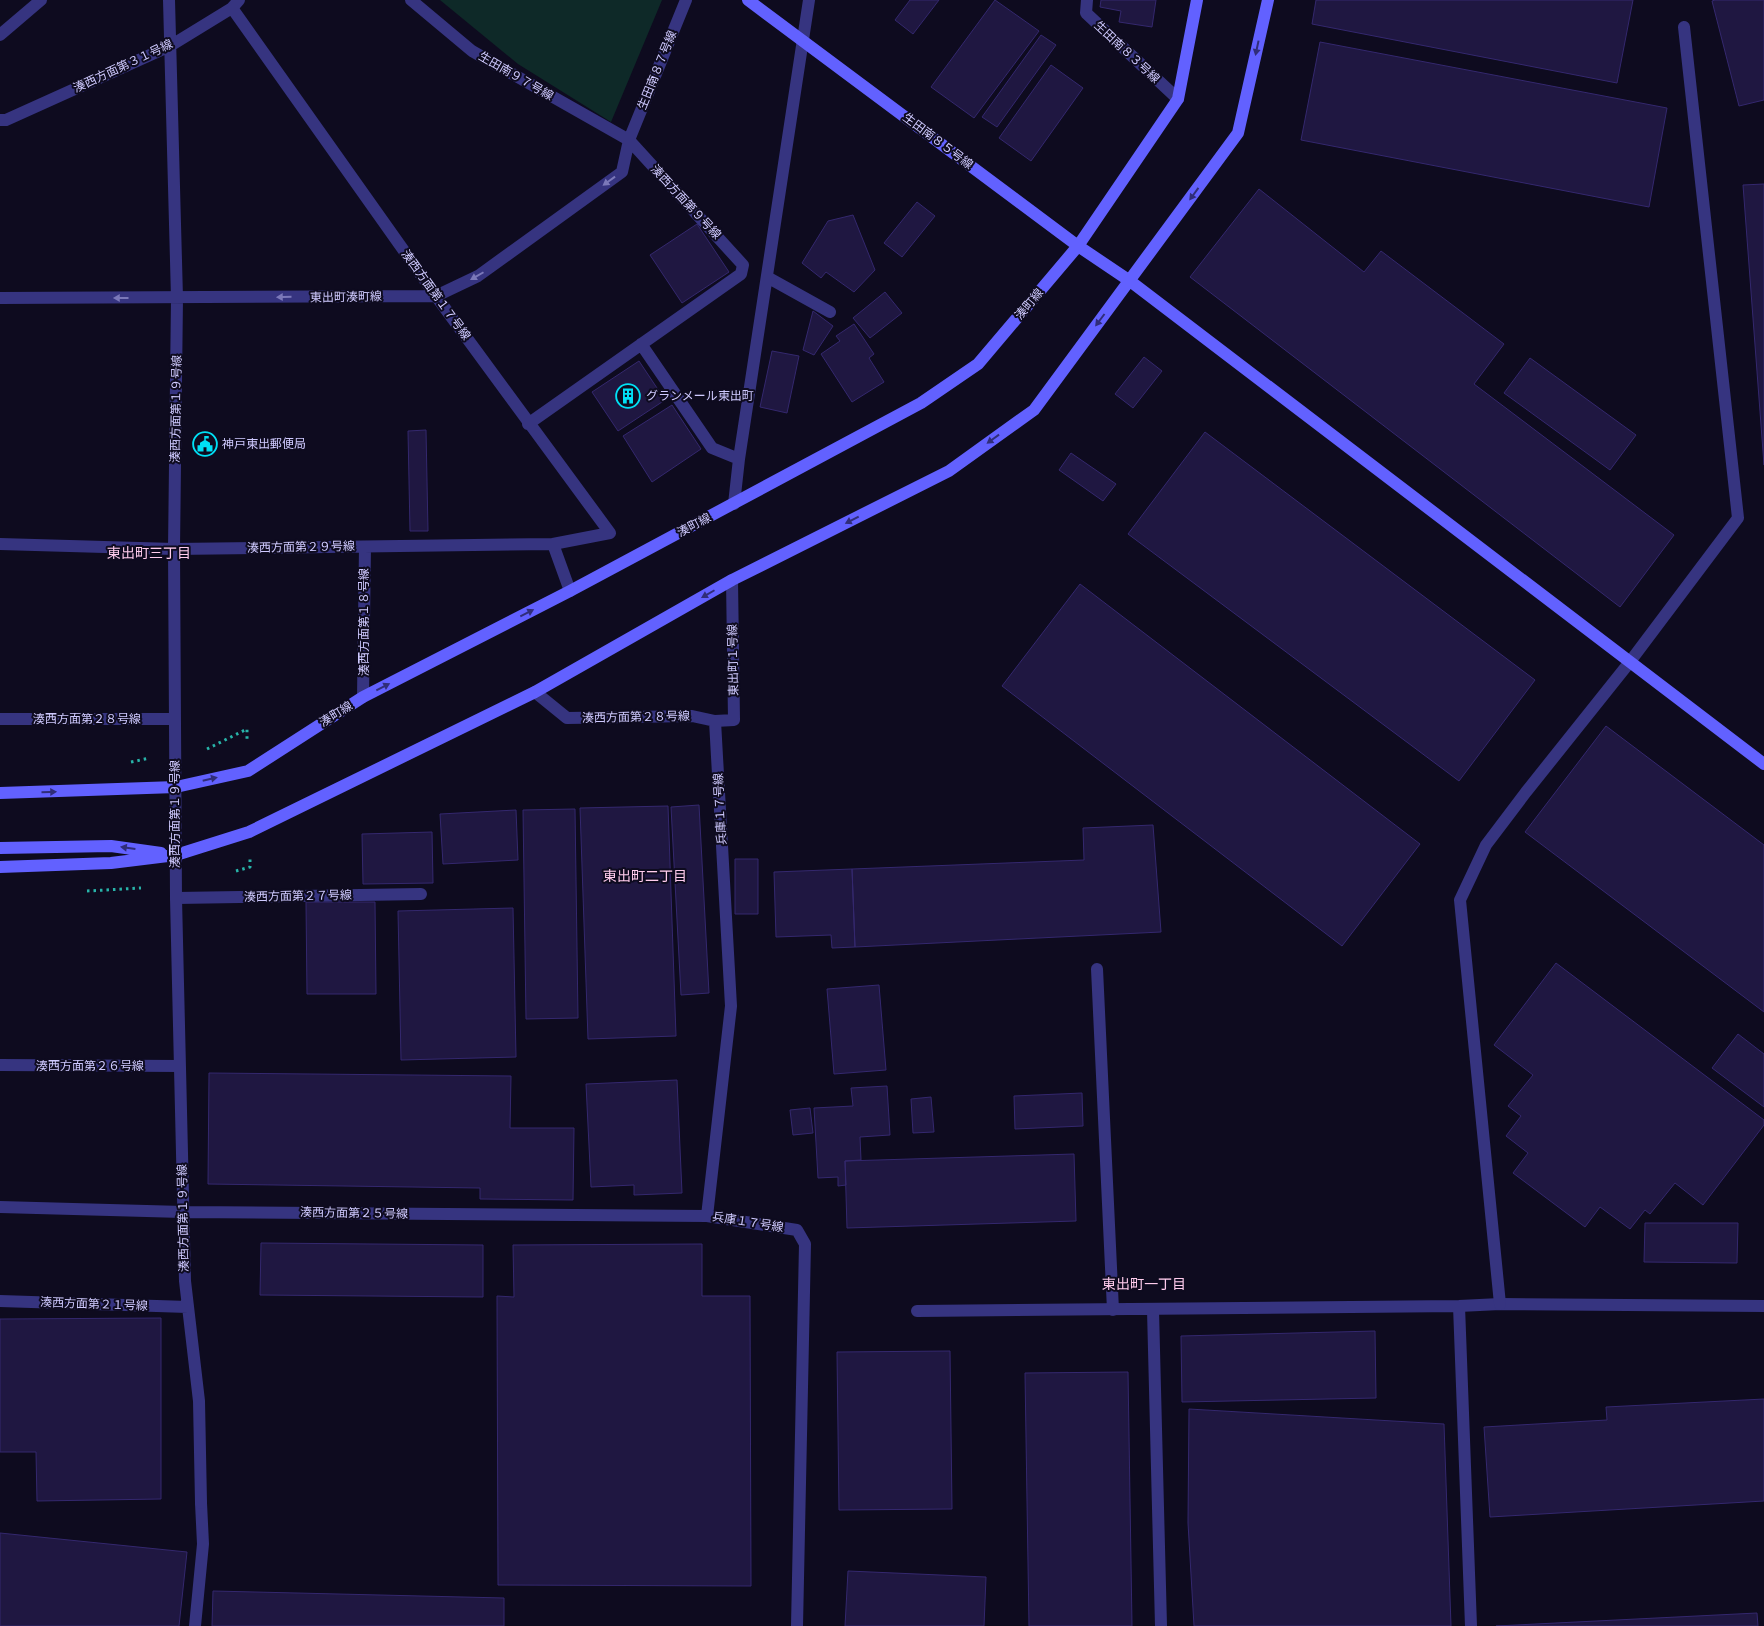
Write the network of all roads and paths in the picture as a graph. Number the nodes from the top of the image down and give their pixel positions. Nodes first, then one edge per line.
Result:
1 (40, 0) edge
2 (169, 0) edge
3 (412, 0) edge
4 (686, 0) edge
5 (748, 0) edge
6 (809, 0) edge
7 (1087, 0) edge
8 (1197, 0) edge
9 (1268, 0) edge
10 (236, 4) edge
11 (1684, 28) dead end
12 (0, 34) edge
13 (803, 40) junction
14 (170, 46) junction
15 (1178, 99) junction
16 (2, 116) edge
17 (629, 140) junction
18 (1078, 246) junction
19 (767, 277) junction
20 (1130, 281) junction
21 (436, 296) junction
22 (0, 298) edge
23 (177, 298) junction
24 (830, 312) dead end
25 (641, 344) junction
26 (528, 424) junction
27 (740, 459) junction
28 (734, 504) junction
29 (0, 544) edge
30 (553, 544) junction
31 (365, 546) junction
32 (174, 549) junction
33 (732, 580) junction
34 (570, 591) junction
35 (1629, 662) junction
36 (535, 692) junction
37 (364, 697) junction
38 (0, 719) edge
39 (174, 719) junction
40 (715, 721) junction
41 (247, 744) dead end
42 (207, 749) dead end
43 (1764, 764) edge
44 (176, 787) junction
45 (0, 793) edge
46 (0, 848) edge
47 (176, 855) junction
48 (0, 867) edge
49 (421, 894) dead end
50 (176, 898) junction
51 (1097, 969) dead end
52 (0, 1065) edge
53 (180, 1066) junction
54 (0, 1207) edge
55 (183, 1212) junction
56 (707, 1216) junction
57 (0, 1301) edge
58 (1500, 1304) junction
59 (1459, 1306) junction
60 (1764, 1306) edge
61 (188, 1307) junction
62 (1113, 1310) junction
63 (1153, 1310) junction
64 (916, 1311) dead end
65 (195, 1626) edge
66 (797, 1626) edge
67 (1161, 1626) edge
68 (1471, 1626) edge

1 - 12 street
2 - 14 street, 湊西方面第１９号線
3 - 17 street, 生田南９７号線
4 - 17 street, 生田南８７号線
5 - 13 street, 生田南８５号線
6 - 13 street
7 - 15 street, 生田南８３号線
8 - 15 street, 湊町線
9 -> 20 street
10 - 14 street, 湊西方面第３１号線
10 - 21 street, 湊西方面第１７号線
11 - 35 street
13 - 18 street, 生田南８５号線
13 - 19 street
14 - 16 street, 湊西方面第３１号線
14 - 23 street, 湊西方面第１９号線
15 - 18 street, 湊町線
17 -> 21 street, 東出町湊町線
17 - 25 street, 湊西方面第９号線
18 - 20 street, 生田南８５号線
18 - 28 street, 湊町線
19 - 24 street
19 - 27 street
20 -> 33 street
20 - 35 street, 生田南８５号線
21 -> 23 street, 東出町湊町線
21 - 26 street, 湊西方面第１７号線
23 -> 22 street, 東出町湊町線
23 - 32 street, 湊西方面第１９号線
25 - 26 street
25 - 27 street
26 - 30 street, 湊西方面第１７号線
27 - 28 street
28 - 34 street, 湊町線
29 - 32 street, 湊西方面第２９号線
30 - 31 street, 湊西方面第２９号線
30 - 34 street
31 - 32 street, 湊西方面第２９号線
31 - 37 street, 湊西方面第１８号線
32 - 39 street, 湊西方面第１９号線
33 -> 36 street
33 - 40 street, 東出町１号線
37 -> 34 street, 湊町線
35 - 43 street, 生田南８５号線
35 - 58 street
36 - 40 street, 湊西方面第２８号線
36 - 47 street
44 -> 37 street, 湊町線
38 - 39 street, 湊西方面第２８号線
39 - 44 street, 湊西方面第１９号線
40 - 56 street, 兵庫１７号線
41 - 42 path
45 -> 44 street, 湊町線
44 - 47 street, 湊西方面第１９号線
47 -> 46 street
47 - 48 street
47 - 50 street, 湊西方面第１９号線
49 - 50 street, 湊西方面第２７号線
50 - 53 street, 湊西方面第１９号線
51 - 62 street
52 - 53 street, 湊西方面第２６号線
53 - 55 street, 湊西方面第１９号線
54 - 55 street, 湊西方面第２５号線
55 - 56 street, 湊西方面第２５号線
55 - 61 street, 湊西方面第１９号線
56 - 66 street, 兵庫１７号線
57 - 61 street, 湊西方面第２１号線
58 - 59 street
58 - 60 street
59 - 63 street
59 - 68 street
61 - 65 street, 湊西方面第１９号線
62 - 63 street
62 - 64 street
63 - 67 street

